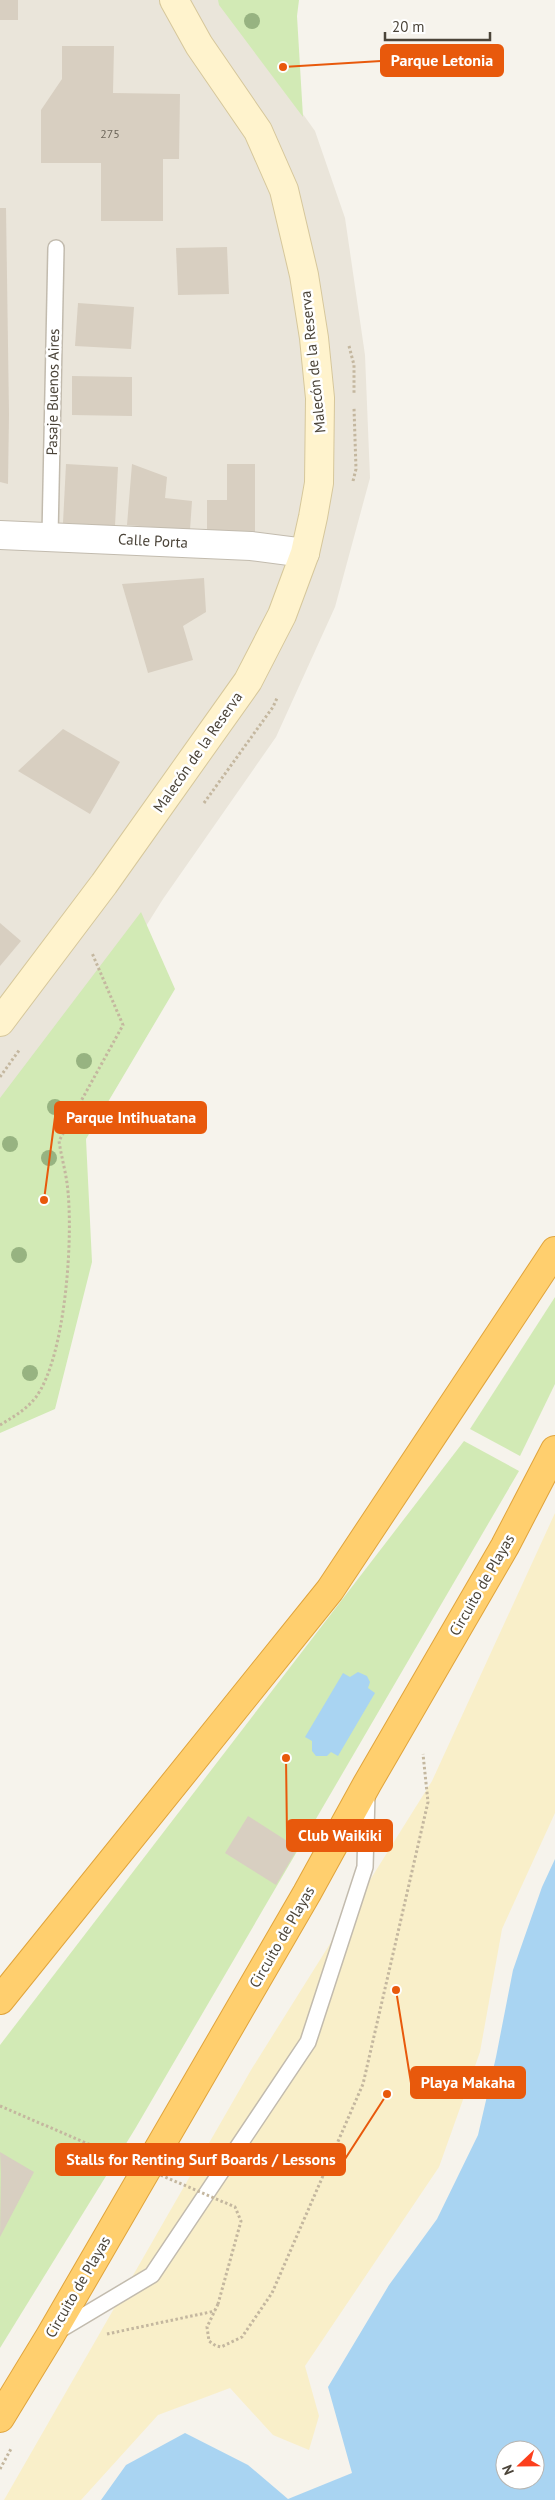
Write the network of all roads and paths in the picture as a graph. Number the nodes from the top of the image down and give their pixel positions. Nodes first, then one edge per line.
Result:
1 (174, 0) edge
2 (56, 248) dead end
3 (0, 535) edge
4 (50, 536) junction
5 (305, 554) junction
6 (74, 926) junction
7 (1, 1021) edge
8 (555, 1251) edge
9 (0, 1425) edge
10 (555, 1450) edge
11 (417, 1698) junction
12 (367, 1784) junction
13 (0, 2000) edge
14 (0, 2106) edge
15 (216, 2310) junction
16 (102, 2335) dead end
17 (50, 2336) junction
18 (0, 2418) edge
19 (14, 2444) dead end
20 (0, 2469) edge

1 - 5 main road, Malecón de la Reserva
2 - 4 lane, Pasaje Buenos Aires
3 - 4 street, Calle Porta
4 - 5 street, Calle Porta
5 - 6 main road, Malecón de la Reserva
6 - 7 main road, Malecón de la Reserva
6 - 9 path
8 - 13 highway
10 - 11 highway, Circuito de Playas
11 - 12 highway, Circuito de Playas
11 - 15 path
12 - 17 highway, Circuito de Playas
12 - 17 lane
14 - 15 path, bridge
15 - 16 path
17 - 18 highway, Circuito de Playas
19 - 20 path

